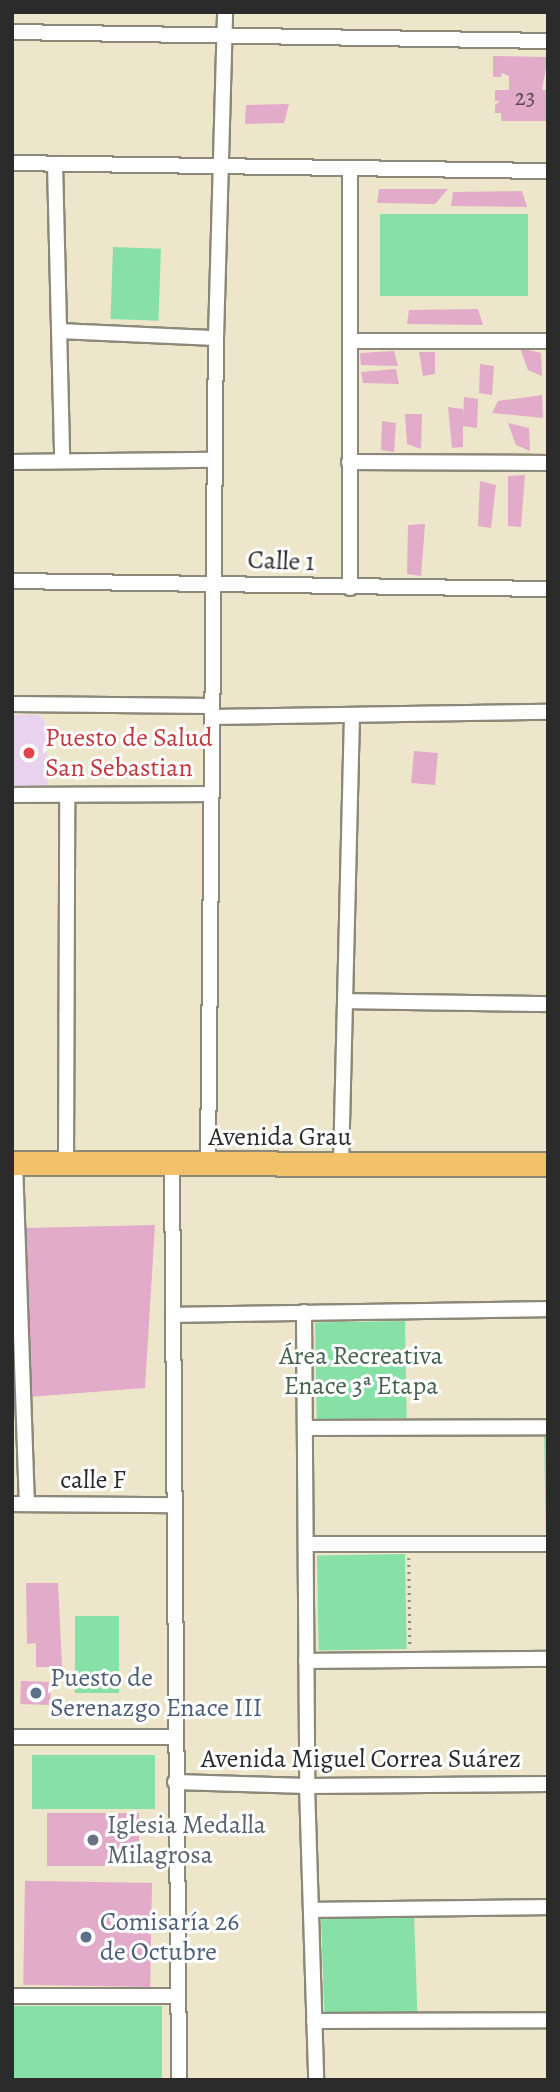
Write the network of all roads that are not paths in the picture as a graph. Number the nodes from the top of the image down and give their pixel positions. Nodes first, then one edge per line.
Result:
1 (225, 12) edge
2 (12, 32) edge
3 (225, 35) junction
4 (548, 41) edge
5 (12, 163) edge
6 (55, 164) junction
7 (219, 166) junction
8 (351, 168) junction
9 (548, 171) edge
10 (59, 331) junction
11 (216, 338) junction
12 (351, 341) junction
13 (548, 341) edge
14 (215, 460) junction
15 (62, 461) junction
16 (12, 462) edge
17 (349, 462) junction
18 (548, 463) edge
19 (12, 581) edge
20 (213, 583) junction
21 (350, 588) junction
22 (548, 589) edge
23 (12, 704) edge
24 (212, 712) junction
25 (548, 712) edge
26 (352, 718) junction
27 (211, 794) junction
28 (12, 795) edge
29 (67, 795) junction
30 (346, 1001) junction
31 (548, 1004) edge
32 (14, 1163) edge
33 (66, 1164) junction
34 (172, 1164) junction
35 (208, 1164) junction
36 (548, 1164) edge
37 (341, 1165) junction
38 (548, 1309) edge
39 (304, 1312) junction
40 (173, 1314) junction
41 (548, 1427) edge
42 (306, 1428) junction
43 (20, 1504) edge
44 (174, 1505) junction
45 (307, 1544) junction
46 (548, 1544) edge
47 (548, 1659) edge
48 (306, 1661) junction
49 (12, 1737) edge
50 (174, 1737) junction
51 (175, 1782) junction
52 (548, 1784) edge
53 (307, 1786) junction
54 (548, 1907) edge
55 (311, 1910) junction
56 (12, 1996) edge
57 (178, 1996) junction
58 (548, 2020) edge
59 (314, 2021) junction
60 (179, 2080) edge
61 (316, 2080) edge

1 - 3 street
2 - 3 street
3 - 4 street
3 - 7 street
5 - 6 street
6 - 7 street
6 - 10 street
7 - 8 street
7 - 11 street
8 - 9 street
8 - 12 street
10 - 11 street
10 - 15 street
11 - 14 street
12 - 13 street
12 - 17 street
14 - 15 street
14 - 20 street
15 - 16 street
17 - 18 street
17 - 21 street
19 - 20 street, Calle 1
20 - 21 street, Calle 1
20 - 24 street
21 - 22 street, Calle 1
23 - 24 street
24 - 26 street
24 - 27 street
25 - 26 street
26 - 30 street
27 - 29 street
27 - 35 street
28 - 29 street
29 - 33 street
30 - 31 street
30 - 37 street
32 - 33 main road, Avenida Grau
32 - 43 street
33 - 34 main road, Avenida Grau
34 - 35 main road, Avenida Grau
34 - 40 street
35 - 37 main road, Avenida Grau
36 - 37 main road, Avenida Grau
38 - 39 street
39 - 40 street
39 - 42 street
40 - 44 street
41 - 42 street
42 - 45 street
43 - 44 street, calle F
44 - 50 street
45 - 46 street
45 - 48 street
47 - 48 street
48 - 53 street
49 - 50 street
50 - 51 street
51 - 53 street, Avenida Miguel Correa Suárez
51 - 57 street
52 - 53 street, Avenida Miguel Correa Suárez
53 - 55 street
54 - 55 street
55 - 59 street
56 - 57 street
57 - 60 street
58 - 59 street
59 - 61 street

